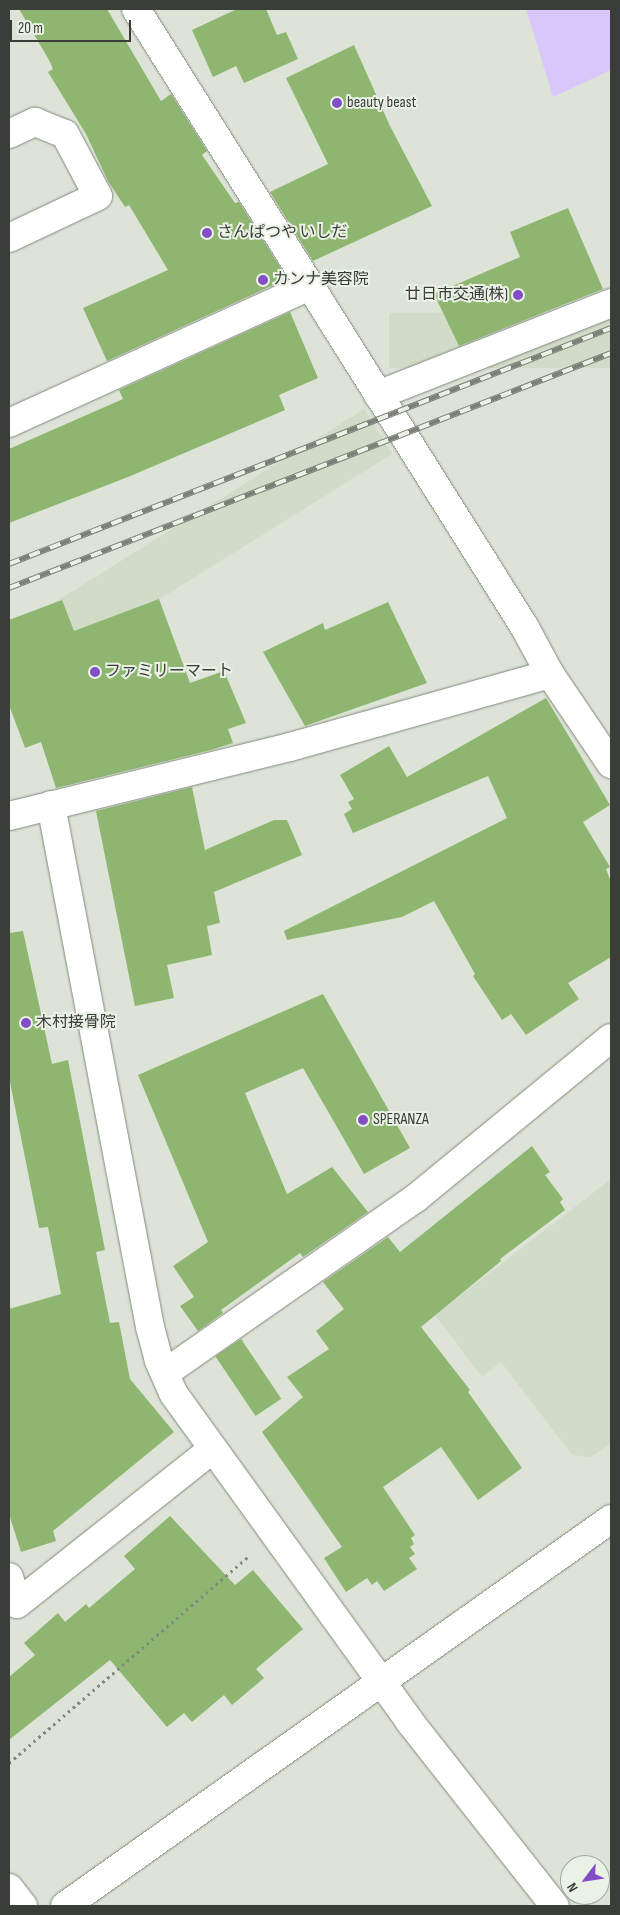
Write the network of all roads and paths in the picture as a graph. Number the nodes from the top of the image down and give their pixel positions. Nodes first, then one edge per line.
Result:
1 (136, 9) edge
2 (9, 134) edge
3 (9, 238) edge
4 (310, 286) junction
5 (611, 303) edge
6 (378, 395) junction
7 (9, 424) edge
8 (550, 674) junction
9 (611, 764) edge
10 (52, 805) junction
11 (9, 816) edge
12 (611, 1038) edge
13 (165, 1373) junction
14 (211, 1450) junction
15 (611, 1519) edge
16 (273, 1536) junction
17 (9, 1578) edge
18 (381, 1684) junction
19 (9, 1763) edge
20 (9, 1888) edge
21 (23, 1906) edge
22 (65, 1906) edge
23 (554, 1906) edge

1 - 4 street
2 - 3 street
4 - 6 street
4 - 7 street
5 - 6 street
6 - 8 street
8 - 9 street
8 - 10 street
10 - 11 street
10 - 13 street
12 - 13 street
13 - 14 street
14 - 16 street
14 - 17 street
15 - 18 street
16 - 18 street
16 - 19 path
18 - 22 street
18 - 23 street
20 - 21 street

